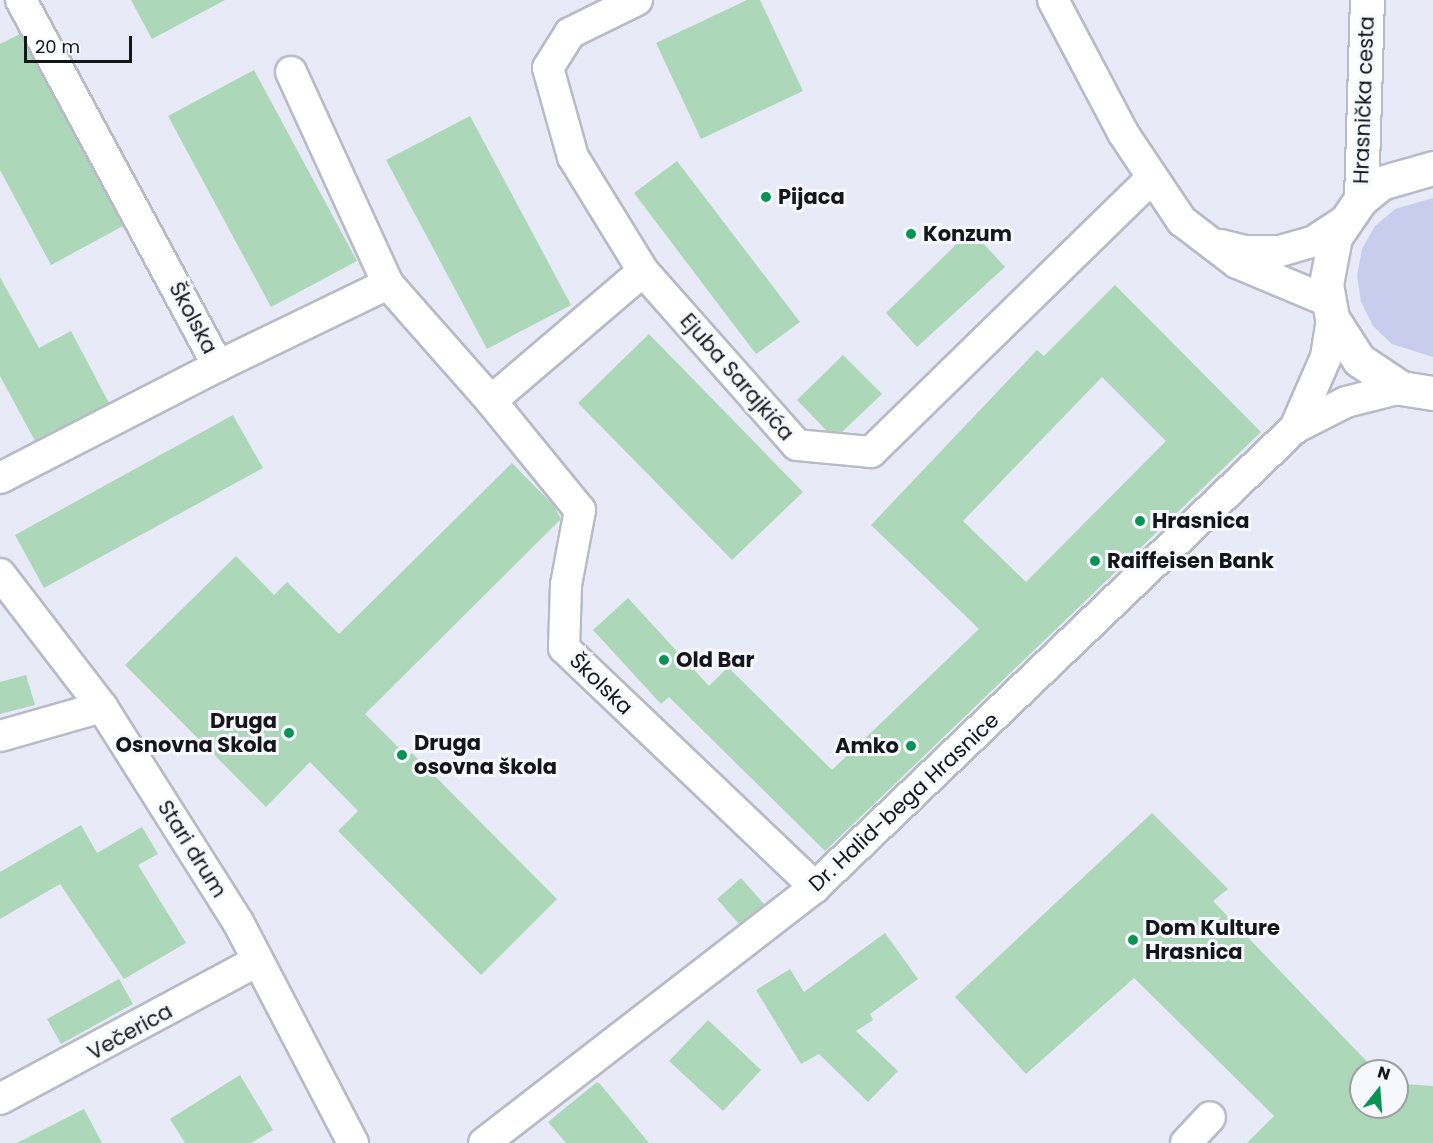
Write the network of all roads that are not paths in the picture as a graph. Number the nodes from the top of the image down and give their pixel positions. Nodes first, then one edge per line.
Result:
1 (21, 0) edge
2 (637, 0) edge
3 (1053, 0) edge
4 (1367, 0) edge
5 (291, 72) dead end
6 (1433, 168) edge
7 (1151, 178) junction
8 (1352, 211) junction
9 (1210, 243) junction
10 (643, 270) junction
11 (388, 284) junction
12 (1330, 309) junction
13 (218, 366) junction
14 (1420, 396) edge
15 (490, 401) junction
16 (1295, 428) junction
17 (0, 478) edge
18 (0, 574) edge
19 (102, 707) junction
20 (0, 736) edge
21 (816, 887) junction
22 (257, 961) junction
23 (0, 1099) edge
24 (1209, 1117) dead end
25 (353, 1143) edge
26 (484, 1143) edge
27 (1186, 1143) edge

1 - 13 street, Školska
2 - 10 street, Ejuba Sarajkića
3 - 7 street
4 - 8 main road, Hrasnička cesta
5 - 11 street
6 - 8 main road
7 - 9 street
7 - 10 street, Ejuba Sarajkića
8 - 9 street
8 - 12 main road, Hrasnička cesta
9 - 12 street
10 - 15 street
11 - 13 street, Školska
11 - 15 street, Školska
12 - 14 main road
12 - 16 street
13 - 17 street
14 - 16 street
15 - 21 street, Školska
16 - 21 street, Dr. Halid-bega Hrasnice
18 - 19 street, Stari drum
19 - 20 street
19 - 22 street, Stari drum
21 - 26 street, Dr. Halid-bega Hrasnice
22 - 23 street, Večerica
22 - 25 street, Stari drum
24 - 27 street

